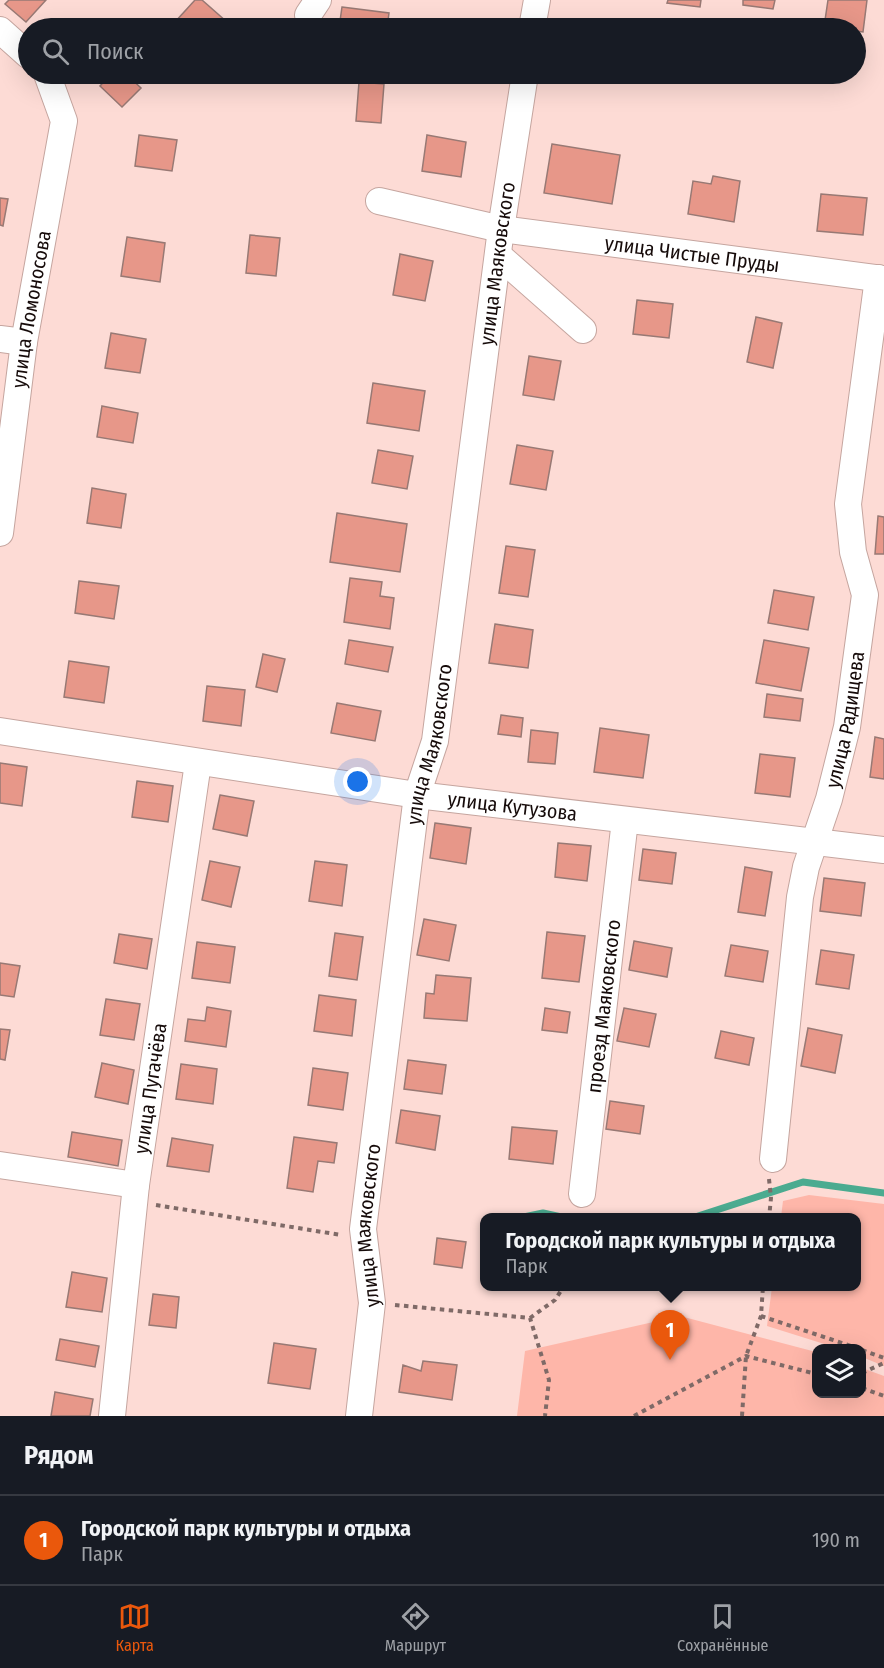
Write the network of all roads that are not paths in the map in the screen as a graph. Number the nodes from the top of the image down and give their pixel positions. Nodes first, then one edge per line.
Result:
1 (537, 0) edge
2 (534, 18) edge
3 (0, 30) edge
4 (18, 46) edge
5 (51, 84) edge
6 (523, 84) edge
7 (379, 201) dead end
8 (501, 229) junction
9 (498, 255) junction
10 (881, 278) edge
11 (583, 330) dead end
12 (12, 341) edge
13 (0, 533) edge
14 (874, 597) edge
15 (0, 731) edge
16 (198, 763) junction
17 (417, 795) junction
18 (625, 820) junction
19 (814, 842) junction
20 (884, 850) edge
21 (0, 1165) edge
22 (771, 1169) road end
23 (135, 1193) junction
24 (582, 1194) dead end
25 (112, 1416) edge
26 (359, 1416) edge

1 - 2 street
3 - 4 street
5 - 12 street, улица Ломоносова
6 - 8 street, улица Маяковского
7 - 8 street, улица Чистые Пруды
8 - 9 street, улица Маяковского
8 - 10 street, улица Чистые Пруды
9 - 11 street
9 - 17 street, улица Маяковского
10 - 14 street, улица Радищева
12 - 13 street, улица Ломоносова
14 - 19 street, улица Радищева
15 - 16 street, улица Кутузова
16 - 17 street, улица Кутузова
16 - 23 street, улица Пугачёва
17 - 18 street, улица Кутузова
17 - 26 street, улица Маяковского
18 - 19 street, улица Кутузова
18 - 24 street, проезд Маяковского
19 - 20 street, улица Кутузова
19 - 22 street, улица Радищева
21 - 23 street
23 - 25 street, улица Пугачёва

